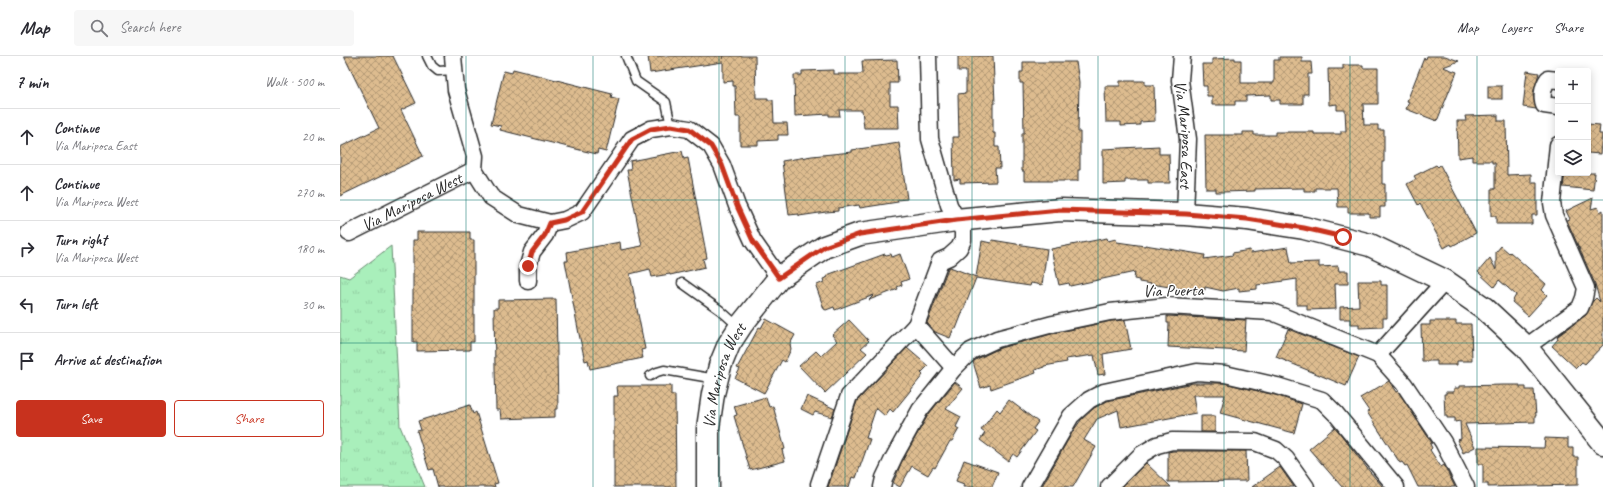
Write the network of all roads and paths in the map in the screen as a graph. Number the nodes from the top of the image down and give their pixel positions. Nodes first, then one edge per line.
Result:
1 (427, 56) edge
2 (626, 56) edge
3 (928, 56) edge
4 (1182, 56) edge
5 (453, 63) edge
6 (1555, 80) edge
7 (1555, 107) edge
8 (671, 126) junction
9 (474, 170) junction
10 (1555, 174) edge
11 (1186, 214) junction
12 (956, 220) junction
13 (550, 223) junction
14 (348, 233) dead end
15 (779, 278) junction
16 (528, 281) dead end
17 (1445, 281) junction
18 (682, 283) dead end
19 (916, 325) junction
20 (740, 327) junction
21 (1526, 347) junction
22 (1378, 355) junction
23 (954, 368) junction
24 (650, 376) dead end
25 (717, 379) junction
26 (1603, 443) edge
27 (819, 484) dead end
28 (708, 487) edge
29 (882, 487) edge
30 (1030, 487) edge
31 (1109, 487) edge
32 (1306, 487) edge
33 (1396, 487) edge
34 (1466, 487) edge

1 - 5 lane
2 - 8 lane
3 - 12 street
4 - 11 street, Via Mariposa East
5 - 9 street, Via Mariposa West
6 - 7 street
8 - 13 street, Via Mariposa West
8 - 15 street, Via Mariposa West
9 - 13 street, Via Mariposa West
9 - 14 street, Via Mariposa West
10 - 21 street
11 - 12 street, Via Mariposa West
11 - 17 street, Via Mariposa West
12 - 15 street, Via Mariposa West
12 - 19 street
13 - 16 street
15 - 20 street, Via Mariposa West
17 - 21 street
17 - 22 street
18 - 20 lane
19 - 23 street
19 - 27 street
20 - 25 street, Via Mariposa West
21 - 26 street
22 - 23 street, Via Puerta
22 - 34 street, Via Puerta
23 - 29 street, Via Puerta
24 - 25 lane
25 - 28 street, Via Mariposa West
30 - 33 street
31 - 32 street

